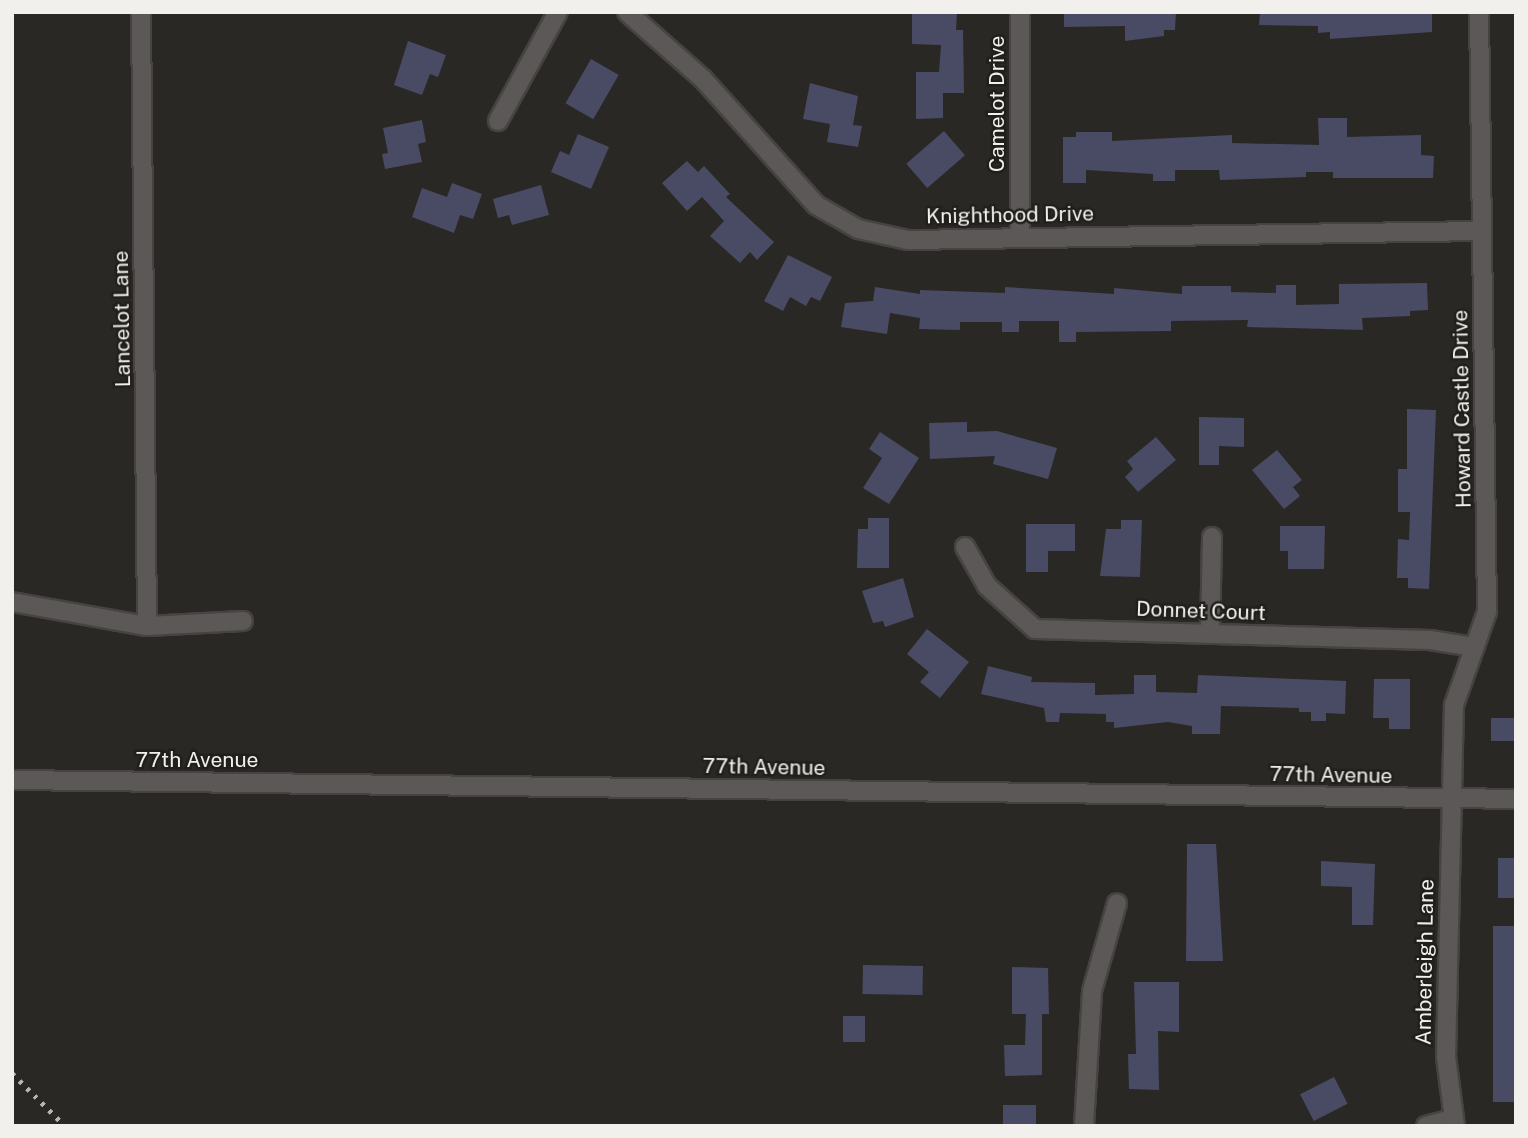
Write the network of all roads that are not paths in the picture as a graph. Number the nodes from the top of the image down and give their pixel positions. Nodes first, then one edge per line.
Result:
1 (141, 12) edge
2 (558, 12) edge
3 (626, 12) edge
4 (1020, 12) edge
5 (1479, 12) edge
6 (498, 121) dead end
7 (1482, 230) junction
8 (1020, 238) junction
9 (1212, 537) dead end
10 (965, 547) dead end
11 (12, 602) edge
12 (243, 621) dead end
13 (147, 626) junction
14 (1210, 635) junction
15 (1474, 647) junction
16 (12, 780) edge
17 (1451, 799) junction
18 (1516, 799) edge
19 (1116, 903) dead end
20 (1454, 1123) edge
21 (1084, 1126) edge
22 (1426, 1126) edge

1 - 13 street, Lancelot Lane
2 - 6 street
3 - 8 street, Knighthood Drive
4 - 8 street, Camelot Drive
5 - 7 street, Howard Castle Drive
7 - 8 street, Knighthood Drive
7 - 15 street, Howard Castle Drive
9 - 14 street
10 - 14 street, Donnet Court
11 - 13 street
12 - 13 street
14 - 15 street, Donnet Court
15 - 17 street, Howard Castle Drive
16 - 17 street, 77th Avenue
17 - 18 street, 77th Avenue
17 - 20 street, Amberleigh Lane
19 - 21 street
20 - 22 street

